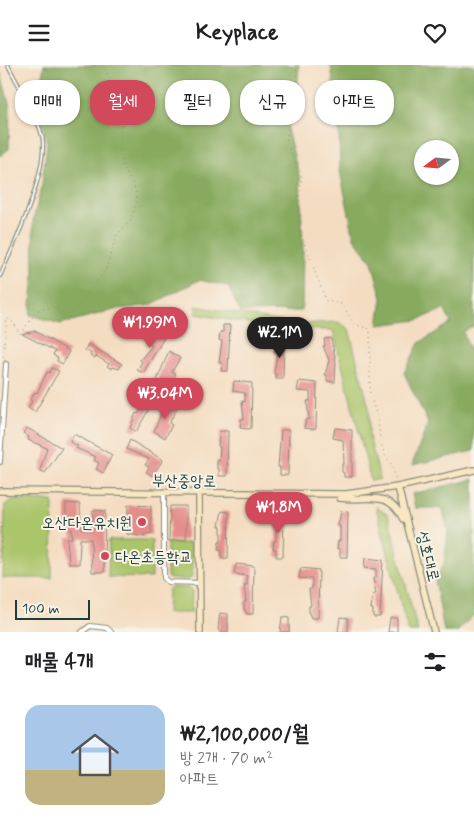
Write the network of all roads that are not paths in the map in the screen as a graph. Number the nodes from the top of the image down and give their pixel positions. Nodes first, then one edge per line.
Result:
1 (8, 65) edge
2 (0, 276) edge
3 (6, 364) road end
4 (0, 462) edge
5 (474, 470) edge
6 (398, 487) junction
7 (0, 491) edge
8 (164, 493) junction
9 (199, 494) junction
10 (325, 495) junction
11 (409, 532) junction
12 (200, 583) junction
13 (82, 632) edge
14 (111, 632) edge
15 (200, 632) edge
16 (434, 632) edge

1 - 2 lane
3 - 4 street
5 - 6 street, 부산중앙로
6 - 10 street, 부산중앙로
6 - 11 street, 성호대로
7 - 8 street, 부산중앙로
8 - 9 street, 부산중앙로
8 - 12 street
9 - 10 street, 부산중앙로
9 - 12 street
10 - 11 street
11 - 16 street, 성호대로
12 - 15 street
13 - 14 street

